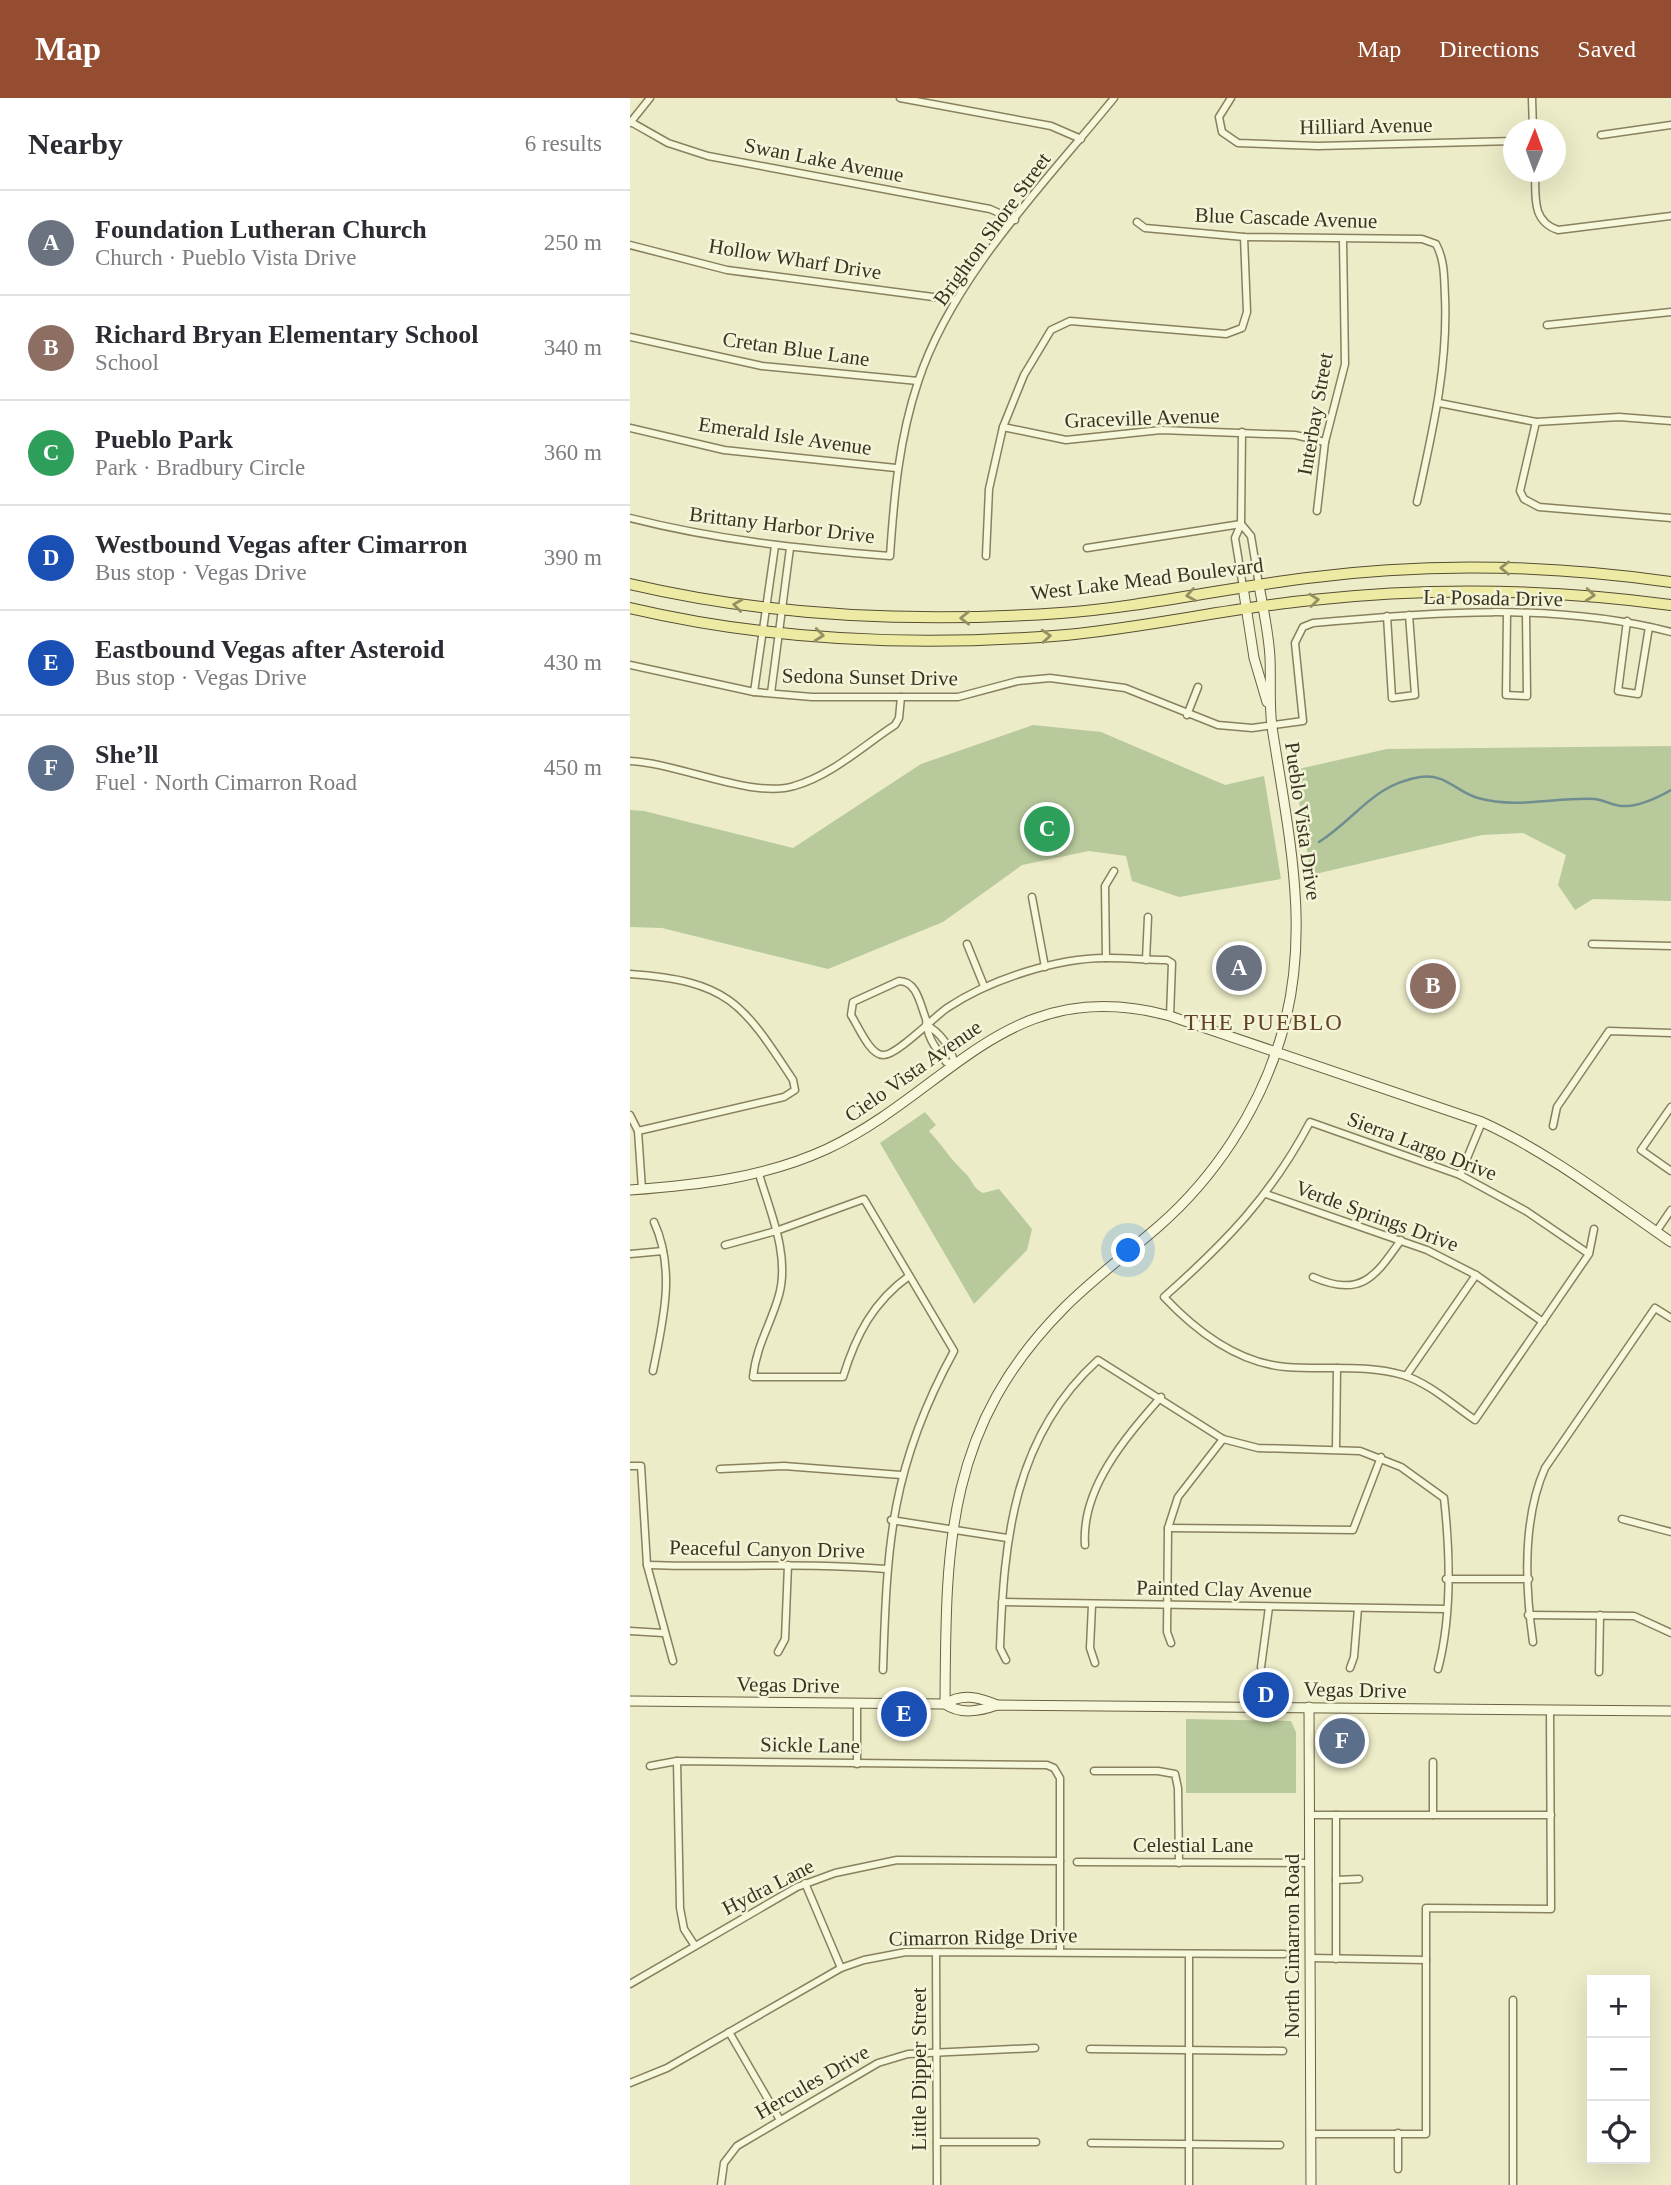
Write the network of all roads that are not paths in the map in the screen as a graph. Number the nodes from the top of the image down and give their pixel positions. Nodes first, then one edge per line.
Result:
1 (650, 98) edge
2 (900, 98) edge
3 (1114, 98) edge
4 (1231, 98) edge
5 (1532, 98) edge
6 (1533, 119) edge
7 (631, 122) edge
8 (1671, 125) edge
9 (1601, 135) dead end
10 (1081, 139) junction
11 (1503, 141) edge
12 (1535, 182) edge
13 (1671, 216) edge
14 (1015, 220) junction
15 (1137, 222) dead end
16 (1244, 237) junction
17 (1343, 240) junction
18 (630, 245) edge
19 (956, 300) junction
20 (1671, 312) edge
21 (1547, 325) dead end
22 (630, 337) edge
23 (918, 381) junction
24 (1439, 403) junction
25 (1671, 421) edge
26 (1536, 422) junction
27 (1003, 427) junction
28 (630, 428) edge
29 (1242, 432) junction
30 (1325, 442) junction
31 (896, 468) junction
32 (1417, 502) dead end
33 (1317, 511) dead end
34 (630, 518) edge
35 (1671, 519) edge
36 (1241, 524) junction
37 (775, 546) junction
38 (790, 548) junction
39 (1087, 548) dead end
40 (890, 556) joint
41 (986, 556) dead end
42 (1671, 582) edge
43 (630, 584) edge
44 (1259, 584) junction
45 (1242, 587) junction
46 (1671, 605) edge
47 (1262, 606) junction
48 (630, 608) edge
49 (766, 609) junction
50 (781, 609) junction
51 (1246, 609) junction
52 (1507, 613) junction
53 (1526, 614) junction
54 (1409, 615) junction
55 (1387, 616) junction
56 (1626, 621) junction
57 (1313, 623) joint
58 (1649, 626) junction
59 (763, 629) junction
60 (779, 631) junction
61 (1671, 632) edge
62 (630, 665) edge
63 (1198, 687) dead end
64 (754, 692) junction
65 (771, 694) junction
66 (901, 697) junction
67 (1270, 710) junction
68 (1187, 715) junction
69 (1272, 726) junction
70 (630, 761) edge
71 (1114, 871) dead end
72 (1031, 897) dead end
73 (1148, 917) dead end
74 (967, 944) dead end
75 (1592, 944) dead end
76 (1671, 946) edge
77 (1106, 958) junction
78 (1146, 960) junction
79 (1045, 967) junction
80 (630, 974) edge
81 (984, 986) junction
82 (1170, 1016) junction
83 (926, 1025) junction
84 (1671, 1033) edge
85 (944, 1042) junction
86 (936, 1048) junction
87 (1276, 1051) junction
88 (954, 1064) junction
89 (1671, 1107) edge
90 (630, 1115) edge
91 (1482, 1122) junction
92 (1553, 1126) dead end
93 (638, 1132) junction
94 (1671, 1171) edge
95 (760, 1174) junction
96 (1460, 1175) junction
97 (642, 1189) junction
98 (630, 1190) edge
99 (1266, 1194) junction
100 (1671, 1210) edge
101 (654, 1222) dead end
102 (1594, 1228) dead end
103 (776, 1231) junction
104 (1656, 1232) junction
105 (1401, 1240) junction
106 (1671, 1242) edge
107 (724, 1245) dead end
108 (663, 1251) junction
109 (630, 1254) edge
110 (1590, 1254) junction
111 (1476, 1275) junction
112 (909, 1276) junction
113 (1313, 1277) dead end
114 (1671, 1318) edge
115 (1543, 1322) junction
116 (1337, 1368) junction
117 (653, 1371) dead end
118 (1406, 1376) junction
119 (1161, 1398) junction
120 (1223, 1439) junction
121 (1336, 1449) junction
122 (1381, 1457) junction
123 (630, 1466) edge
124 (720, 1469) dead end
125 (901, 1475) junction
126 (1622, 1519) dead end
127 (891, 1520) junction
128 (1168, 1528) junction
129 (951, 1529) junction
130 (1671, 1532) edge
131 (1007, 1538) junction
132 (1085, 1545) dead end
133 (647, 1564) junction
134 (788, 1565) junction
135 (886, 1569) junction
136 (1446, 1579) junction
137 (1529, 1579) junction
138 (1002, 1602) junction
139 (1092, 1605) junction
140 (1166, 1606) junction
141 (1269, 1607) junction
142 (1358, 1608) junction
143 (1446, 1609) junction
144 (1528, 1615) junction
145 (1600, 1615) junction
146 (630, 1631) edge
147 (663, 1633) junction
148 (1671, 1633) edge
149 (1533, 1642) dead end
150 (1171, 1643) dead end
151 (778, 1652) dead end
152 (1006, 1660) dead end
153 (673, 1661) dead end
154 (1095, 1663) dead end
155 (1261, 1667) dead end
156 (1350, 1668) dead end
157 (1438, 1669) dead end
158 (883, 1670) dead end
159 (1599, 1672) dead end
160 (630, 1701) edge
161 (858, 1703) junction
162 (945, 1704) junction
163 (1309, 1707) junction
164 (1550, 1710) junction
165 (1671, 1711) edge
166 (677, 1761) junction
167 (1433, 1762) dead end
168 (857, 1764) junction
169 (650, 1766) dead end
170 (1094, 1770) dead end
171 (1309, 1815) junction
172 (1336, 1815) junction
173 (1433, 1815) junction
174 (1551, 1815) junction
175 (1060, 1861) junction
176 (1077, 1862) dead end
177 (1179, 1863) junction
178 (1310, 1863) junction
179 (1336, 1880) junction
180 (1359, 1880) dead end
181 (805, 1883) junction
182 (695, 1946) junction
183 (936, 1952) junction
184 (1060, 1952) junction
185 (1189, 1954) junction
186 (1284, 1954) dead end
187 (1310, 1958) junction
188 (1336, 1959) junction
189 (1426, 1960) junction
190 (841, 1968) junction
191 (630, 1984) edge
192 (1513, 2000) dead end
193 (729, 2032) junction
194 (1035, 2048) dead end
195 (1090, 2049) dead end
196 (1189, 2050) junction
197 (1283, 2050) dead end
198 (935, 2052) junction
199 (630, 2083) edge
200 (780, 2120) junction
201 (1398, 2133) junction
202 (1311, 2134) junction
203 (937, 2142) junction
204 (1036, 2142) dead end
205 (1091, 2143) dead end
206 (1189, 2144) junction
207 (1280, 2145) dead end
208 (1398, 2169) dead end
209 (721, 2185) edge
210 (937, 2185) edge
211 (1189, 2185) edge
212 (1311, 2185) edge
213 (1513, 2185) edge

1 - 7 street
2 - 10 street
3 - 10 street, Brighton Shore Street
4 - 11 street, Hilliard Avenue
5 - 6 street
7 - 14 street, Swan Lake Avenue
8 - 9 street
10 - 14 street, Brighton Shore Street
12 - 13 street
14 - 19 street, Brighton Shore Street
15 - 16 street, Blue Cascade Avenue
16 - 17 street, Blue Cascade Avenue
16 - 27 street
17 - 24 street, Blue Cascade Avenue
17 - 30 street, Interbay Street
18 - 19 street, Hollow Wharf Drive
19 - 23 street, Brighton Shore Street
20 - 21 street
22 - 23 street, Cretan Blue Lane
23 - 31 street, Brighton Shore Street
24 - 26 street
24 - 32 street
25 - 26 street
26 - 35 street
27 - 29 street, Graceville Avenue
27 - 41 street
28 - 31 street, Emerald Isle Avenue
29 - 30 street, Graceville Avenue
29 - 36 street, Pueblo Vista Drive
30 - 33 street, Interbay Street
31 - 40 street, Brighton Shore Street
34 - 37 street, Brittany Harbor Drive
36 - 39 street
36 - 44 street, Pueblo Vista Drive
36 - 45 street, Pueblo Vista Drive
37 - 38 street, Brittany Harbor Drive
37 - 49 street
38 - 40 street, Brittany Harbor Drive
38 - 50 street
42 -> 44 main road, West Lake Mead Boulevard
49 -> 43 main road, West Lake Mead Boulevard
44 - 45 main road, West Lake Mead Boulevard
44 - 47 street, Pueblo Vista Drive
45 -> 50 main road, West Lake Mead Boulevard
45 - 51 street, Pueblo Vista Drive
47 -> 46 main road, West Lake Mead Boulevard
47 - 51 main road, West Lake Mead Boulevard
47 - 67 street, Pueblo Vista Drive
48 - 59 main road, West Lake Mead Boulevard
49 - 50 main road, West Lake Mead Boulevard
49 - 59 street
50 - 60 street
60 -> 51 main road, West Lake Mead Boulevard
51 - 67 street, Pueblo Vista Drive
52 - 53 street, La Posada Drive
52 - 53 street
52 - 54 street, La Posada Drive
53 - 56 street, La Posada Drive
54 - 55 street, La Posada Drive
54 - 55 street
55 - 57 street, La Posada Drive
56 - 58 street, La Posada Drive
56 - 58 street
57 - 69 street, Sedona Sunset Drive
58 - 61 street, La Posada Drive
59 - 60 main road, West Lake Mead Boulevard
59 - 64 street
60 - 65 street
62 - 64 street, Sedona Sunset Drive
63 - 68 street
64 - 65 street, Sedona Sunset Drive
65 - 66 street, Sedona Sunset Drive
66 - 68 street, Sedona Sunset Drive
66 - 70 street
67 - 69 street, Pueblo Vista Drive
68 - 69 street, Sedona Sunset Drive
69 - 87 street, Pueblo Vista Drive
71 - 77 street
72 - 79 street
73 - 78 street
74 - 81 street
75 - 76 street
77 - 78 street
77 - 79 street
78 - 82 street
79 - 81 street
80 - 93 street
81 - 83 street
82 - 87 street, Cielo Vista Avenue
82 - 88 street, Cielo Vista Avenue
83 - 83 street
83 - 85 street
83 - 86 street
84 - 92 street
85 - 86 street
85 - 88 street
86 - 88 street
87 - 91 street, Cielo Vista Avenue
87 - 129 street, Pueblo Vista Drive
88 - 95 street, Cielo Vista Avenue
89 - 94 street
90 - 93 street
91 - 96 street
91 - 104 street, Cielo Vista Avenue
93 - 97 street
95 - 97 street, Cielo Vista Avenue
95 - 103 street
96 - 99 street, Sierra Largo Drive
96 - 110 street, Sierra Largo Drive
97 - 98 street, Cielo Vista Avenue
99 - 105 street, Verde Springs Drive
99 - 116 street
100 - 104 street
101 - 108 street
102 - 110 street
103 - 107 street
103 - 112 street
103 - 112 street
104 - 106 street, Cielo Vista Avenue
105 - 111 street, Verde Springs Drive
105 - 113 street
108 - 109 street
108 - 117 street
110 - 115 street
111 - 115 street, Verde Springs Drive
111 - 118 street
112 - 125 street
114 - 137 street
115 - 118 street
116 - 118 street
116 - 121 street
119 - 120 street
119 - 131 street
119 - 132 street
120 - 121 street
120 - 128 street
121 - 122 street
122 - 128 street
122 - 136 street
123 - 133 street
124 - 125 street
125 - 127 street
126 - 130 street
127 - 129 street
127 - 135 street
128 - 140 street
129 - 131 street
129 - 162 street, Pueblo Vista Drive
131 - 138 street
133 - 134 street, Peaceful Canyon Drive
133 - 147 street
134 - 135 street, Peaceful Canyon Drive
134 - 151 street
135 - 158 street
136 - 137 street
136 - 143 street
137 - 144 street
138 - 139 street, Painted Clay Avenue
138 - 152 street
139 - 140 street, Painted Clay Avenue
139 - 154 street
140 - 141 street, Painted Clay Avenue
140 - 150 street
141 - 142 street, Painted Clay Avenue
141 - 155 street
142 - 143 street, Painted Clay Avenue
142 - 156 street
143 - 157 street
144 - 145 street
144 - 149 street
145 - 148 street
145 - 159 street
146 - 147 street
147 - 153 street
160 - 161 street, Vegas Drive
161 - 162 street, Vegas Drive
161 - 168 street
162 - 163 street, Vegas Drive
163 - 164 street, Vegas Drive
163 - 171 street, North Cimarron Road
164 - 165 street, Vegas Drive
164 - 174 street
166 - 168 street, Sickle Lane
166 - 169 street, Sickle Lane
166 - 182 street
167 - 173 street
168 - 175 street, Sickle Lane
170 - 177 street
171 - 172 street
171 - 178 street, North Cimarron Road
172 - 173 street
172 - 179 street
173 - 174 street
174 - 189 street
175 - 181 street, Hydra Lane
175 - 184 street
176 - 177 street, Celestial Lane
177 - 178 street, Celestial Lane
178 - 187 street, North Cimarron Road
179 - 180 street
179 - 188 street
181 - 182 street, Hydra Lane
181 - 190 street
182 - 191 street, Hydra Lane
183 - 184 street, Cimarron Ridge Drive
183 - 190 street, Cimarron Ridge Drive
183 - 198 street, Little Dipper Street
184 - 185 street, Cimarron Ridge Drive
185 - 186 street, Cimarron Ridge Drive
185 - 196 street
187 - 188 street
187 - 202 street, North Cimarron Road
188 - 189 street
189 - 201 street
190 - 193 street, Cimarron Ridge Drive
192 - 213 street
193 - 199 street, Cimarron Ridge Drive
193 - 200 street
194 - 198 street, Hercules Drive
195 - 196 street
196 - 197 street
196 - 206 street
198 - 200 street, Hercules Drive
198 - 203 street, Little Dipper Street
200 - 209 street, Hercules Drive
201 - 202 street
201 - 208 street
202 - 212 street, North Cimarron Road
203 - 204 street
203 - 210 street, Little Dipper Street
205 - 206 street
206 - 207 street
206 - 211 street

